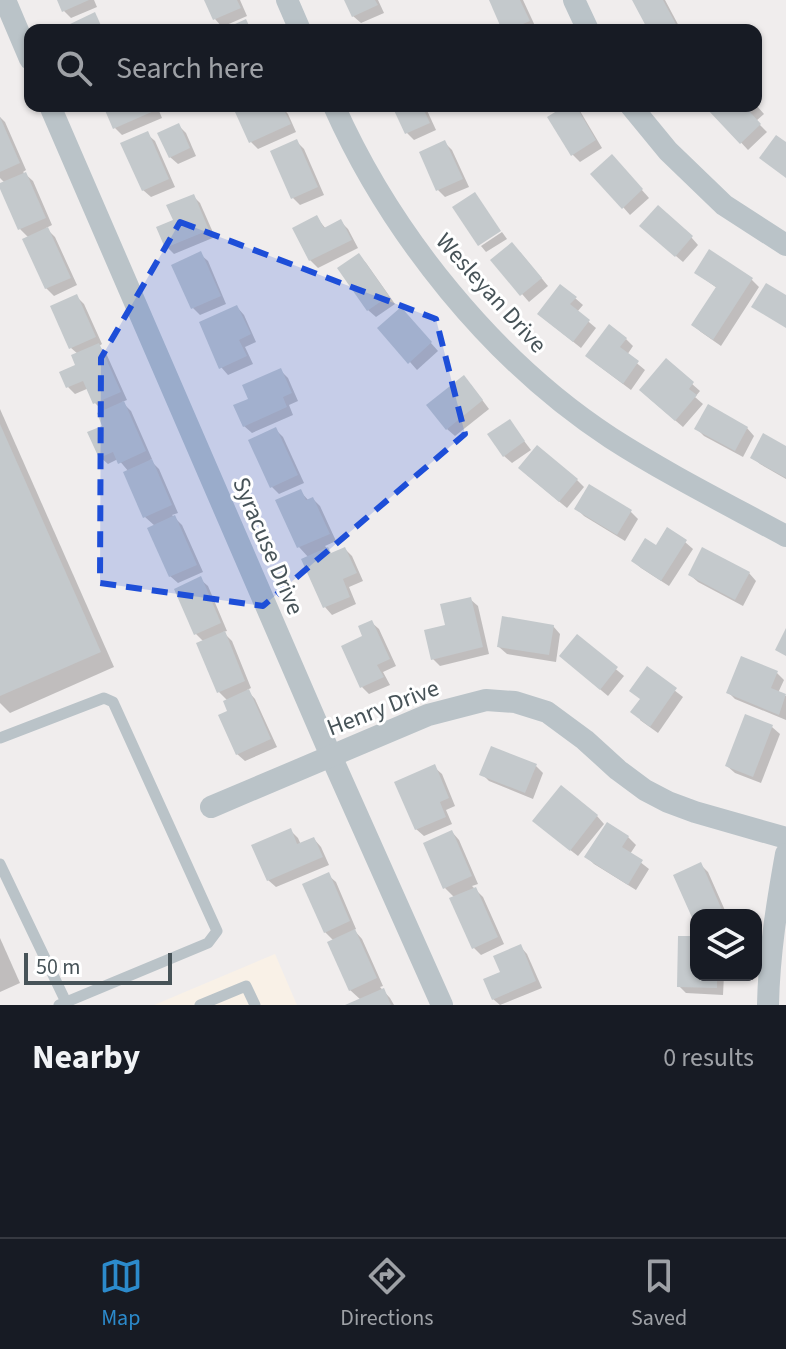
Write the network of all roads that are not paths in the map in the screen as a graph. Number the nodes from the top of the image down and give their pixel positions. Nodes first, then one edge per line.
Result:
1 (5, 0) edge
2 (287, 0) edge
3 (574, 0) edge
4 (297, 24) edge
5 (585, 24) edge
6 (24, 45) edge
7 (53, 112) edge
8 (337, 112) edge
9 (636, 112) edge
10 (786, 245) edge
11 (786, 536) edge
12 (0, 738) edge
13 (331, 756) junction
14 (211, 807) dead end
15 (786, 838) edge
16 (786, 854) edge
17 (0, 864) edge
18 (62, 1004) edge
19 (200, 1005) edge
20 (255, 1005) edge
21 (442, 1005) edge
22 (768, 1005) edge

1 - 6 street
2 - 4 street
3 - 5 street
7 - 13 street, Syracuse Drive
8 - 11 street, Wesleyan Drive
9 - 10 street
12 - 18 lane
13 - 14 street, Henry Drive
13 - 15 street, Henry Drive
13 - 21 street, Syracuse Drive
16 - 22 street
17 - 18 lane
19 - 20 lane

